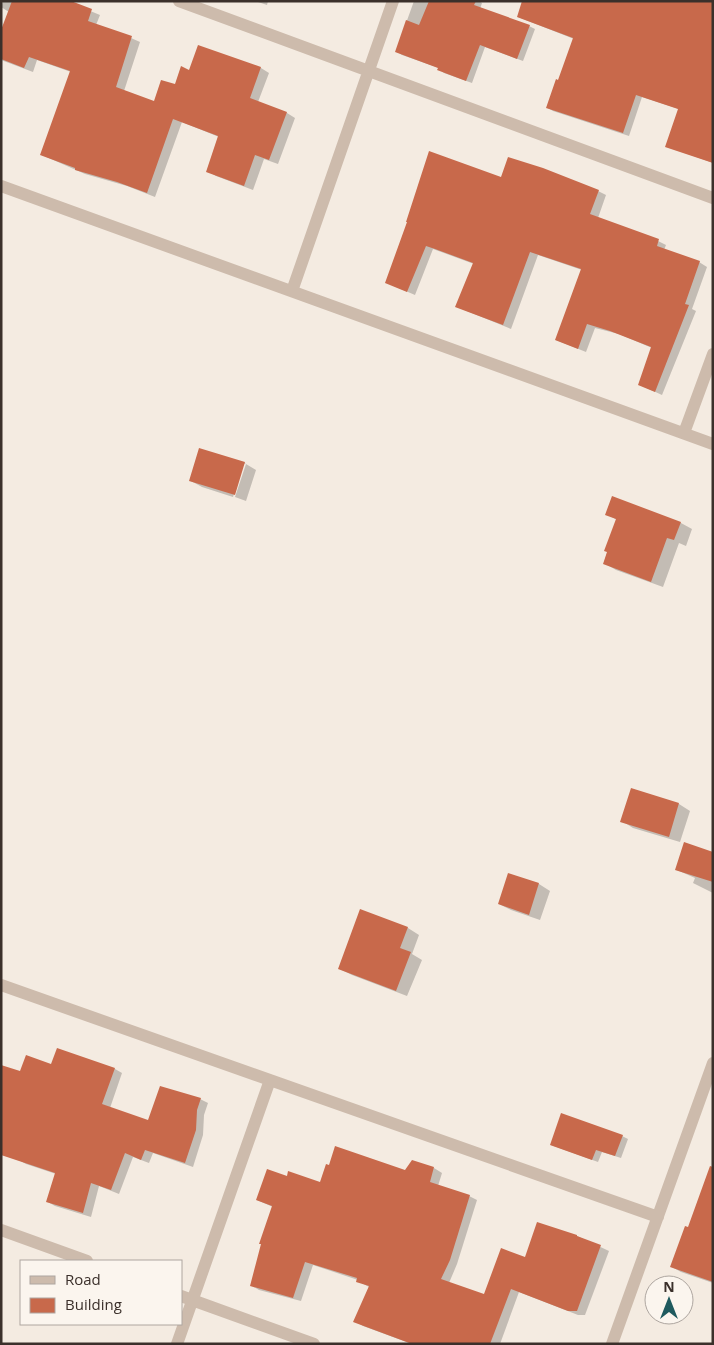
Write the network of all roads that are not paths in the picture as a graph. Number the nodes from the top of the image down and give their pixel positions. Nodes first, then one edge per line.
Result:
1 (180, 1) edge
2 (394, 1) edge
3 (369, 71) junction
4 (1, 186) edge
5 (713, 198) edge
6 (292, 291) junction
7 (713, 354) edge
8 (684, 433) junction
9 (713, 444) edge
10 (1, 985) edge
11 (713, 1063) edge
12 (270, 1080) junction
13 (658, 1217) junction
14 (1, 1230) edge
15 (84, 1260) edge
16 (187, 1298) edge
17 (182, 1321) edge
18 (181, 1325) edge
19 (177, 1344) edge
20 (314, 1344) edge
21 (612, 1344) edge

1 - 3 street
2 - 3 street
3 - 5 street
3 - 6 street
4 - 6 street
6 - 8 street
7 - 8 street
8 - 9 street
10 - 12 street
11 - 13 street
12 - 13 street
12 - 16 street
13 - 21 street
14 - 15 street
16 - 17 street
16 - 20 street
18 - 19 street

